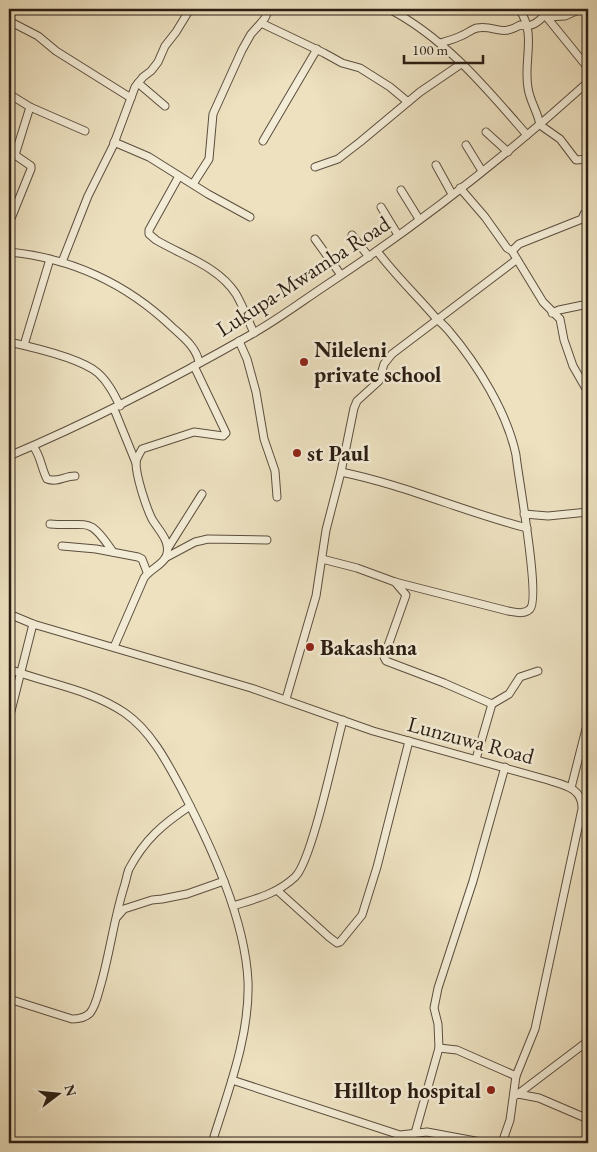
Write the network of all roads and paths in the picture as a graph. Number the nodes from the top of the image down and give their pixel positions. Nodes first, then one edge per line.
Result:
1 (190, 9) edge
2 (269, 9) edge
3 (389, 9) edge
4 (519, 9) edge
5 (581, 9) edge
6 (547, 17) junction
7 (9, 21) edge
8 (261, 23) junction
9 (527, 27) junction
10 (440, 43) junction
11 (317, 49) junction
12 (461, 64) junction
13 (588, 68) edge
14 (588, 82) edge
15 (138, 83) junction
16 (9, 94) edge
17 (131, 98) junction
18 (408, 102) junction
19 (165, 106) dead end
20 (30, 107) junction
21 (540, 125) junction
22 (85, 131) dead end
23 (486, 132) dead end
24 (527, 135) junction
25 (263, 141) dead end
26 (114, 142) junction
27 (466, 145) dead end
28 (508, 152) junction
29 (588, 159) edge
30 (436, 165) dead end
31 (315, 167) dead end
32 (482, 171) junction
33 (179, 176) junction
34 (193, 184) junction
35 (460, 188) junction
36 (402, 190) dead end
37 (452, 194) junction
38 (381, 207) dead end
39 (584, 214) dead end
40 (250, 217) dead end
41 (420, 219) junction
42 (352, 235) dead end
43 (398, 235) junction
44 (9, 236) edge
45 (314, 239) dead end
46 (512, 250) junction
47 (377, 251) junction
48 (9, 252) edge
49 (369, 257) junction
50 (50, 259) junction
51 (516, 260) junction
52 (62, 262) junction
53 (341, 276) junction
54 (588, 304) edge
55 (552, 313) junction
56 (437, 319) junction
57 (254, 333) junction
58 (239, 341) junction
59 (9, 342) edge
60 (24, 345) junction
61 (197, 364) junction
62 (588, 389) edge
63 (117, 407) junction
64 (32, 446) junction
65 (9, 456) edge
66 (136, 462) junction
67 (341, 472) junction
68 (75, 476) dead end
69 (202, 494) dead end
70 (277, 497) dead end
71 (588, 512) edge
72 (524, 514) junction
73 (50, 524) dead end
74 (527, 528) junction
75 (267, 540) dead end
76 (62, 546) dead end
77 (168, 548) junction
78 (113, 552) junction
79 (165, 558) junction
80 (322, 559) junction
81 (148, 572) junction
82 (394, 582) junction
83 (9, 614) edge
84 (33, 624) junction
85 (114, 648) junction
86 (9, 669) edge
87 (538, 671) dead end
88 (20, 673) junction
89 (286, 699) junction
90 (492, 704) junction
91 (9, 709) edge
92 (9, 719) edge
93 (343, 720) junction
94 (588, 721) edge
95 (409, 741) junction
96 (476, 759) junction
97 (505, 767) junction
98 (571, 788) junction
99 (580, 796) junction
100 (588, 800) edge
101 (190, 806) junction
102 (224, 881) junction
103 (278, 891) junction
104 (233, 906) junction
105 (115, 919) junction
106 (9, 999) edge
107 (588, 1042) edge
108 (440, 1048) junction
109 (516, 1076) junction
110 (232, 1080) junction
111 (516, 1095) junction
112 (588, 1119) edge
113 (415, 1133) junction
114 (212, 1143) edge
115 (486, 1143) edge
116 (502, 1143) edge

1 - 15 street
2 - 8 street
3 - 10 street
4 - 9 street
5 - 6 street
6 - 9 street
6 - 13 street
7 - 17 street
8 - 11 street
8 - 34 street
9 - 10 street
9 - 21 street
10 - 12 street
11 - 18 street
11 - 25 street
12 - 18 street
12 - 24 street
14 - 21 street, Lukupa-Mwamba Road
15 - 17 street
15 - 19 street
16 - 20 street
17 - 26 street
18 - 31 street
20 - 22 street
20 - 44 street
21 - 24 street, Lukupa-Mwamba Road
21 - 29 street
23 - 28 street
24 - 28 street, Lukupa-Mwamba Road
26 - 33 street
26 - 52 street
27 - 32 street
28 - 32 street, Lukupa-Mwamba Road
30 - 37 street
32 - 35 street, Lukupa-Mwamba Road
33 - 34 street
33 - 57 street
34 - 40 street
35 - 37 street, Lukupa-Mwamba Road
35 - 46 street
36 - 41 street
37 - 41 street, Lukupa-Mwamba Road
38 - 43 street
39 - 46 street
41 - 43 street, Lukupa-Mwamba Road
42 - 49 street
43 - 47 street, Lukupa-Mwamba Road
45 - 53 street
46 - 51 street
47 - 49 street, Lukupa-Mwamba Road
47 - 56 street
48 - 50 street
49 - 53 street, Lukupa-Mwamba Road
50 - 52 street
50 - 60 street
51 - 55 street
51 - 56 street
52 - 61 street
53 - 57 street, Lukupa-Mwamba Road
54 - 55 street
55 - 62 street
56 - 67 street
56 - 72 street
57 - 58 street, Lukupa-Mwamba Road
58 - 61 street, Lukupa-Mwamba Road
58 - 70 street
59 - 60 street
60 - 63 street
61 - 63 street, Lukupa-Mwamba Road
61 - 66 street
63 - 64 street, Lukupa-Mwamba Road
63 - 66 street
64 - 65 street, Lukupa-Mwamba Road
64 - 68 street
66 - 77 street
67 - 74 street
67 - 80 street
69 - 77 street
71 - 72 street
72 - 74 street
73 - 78 street
74 - 82 street
75 - 79 street
76 - 78 street
77 - 79 street
78 - 81 street
79 - 81 street
80 - 82 street
80 - 89 street
81 - 85 street
82 - 90 street
83 - 84 street, Lunzuwa Road
84 - 85 street, Lunzuwa Road
84 - 88 street
85 - 89 street, Lunzuwa Road
86 - 88 street
87 - 90 street
88 - 91 street
88 - 92 street
88 - 101 street
89 - 93 street, Lunzuwa Road
90 - 96 street
93 - 95 street, Lunzuwa Road
93 - 103 street
94 - 98 street
95 - 96 street, Lunzuwa Road
95 - 103 street
96 - 97 street, Lunzuwa Road
97 - 98 street, Lunzuwa Road
97 - 108 street
98 - 99 street, Lunzuwa Road
99 - 100 street, Lunzuwa Road
99 - 109 street
101 - 102 street
101 - 105 street
102 - 104 street
102 - 105 street
103 - 104 street
104 - 110 street
105 - 106 street
107 - 111 street
108 - 109 street
108 - 113 street
109 - 111 street
110 - 113 street
110 - 114 street
111 - 112 street
111 - 116 street
113 - 115 street

